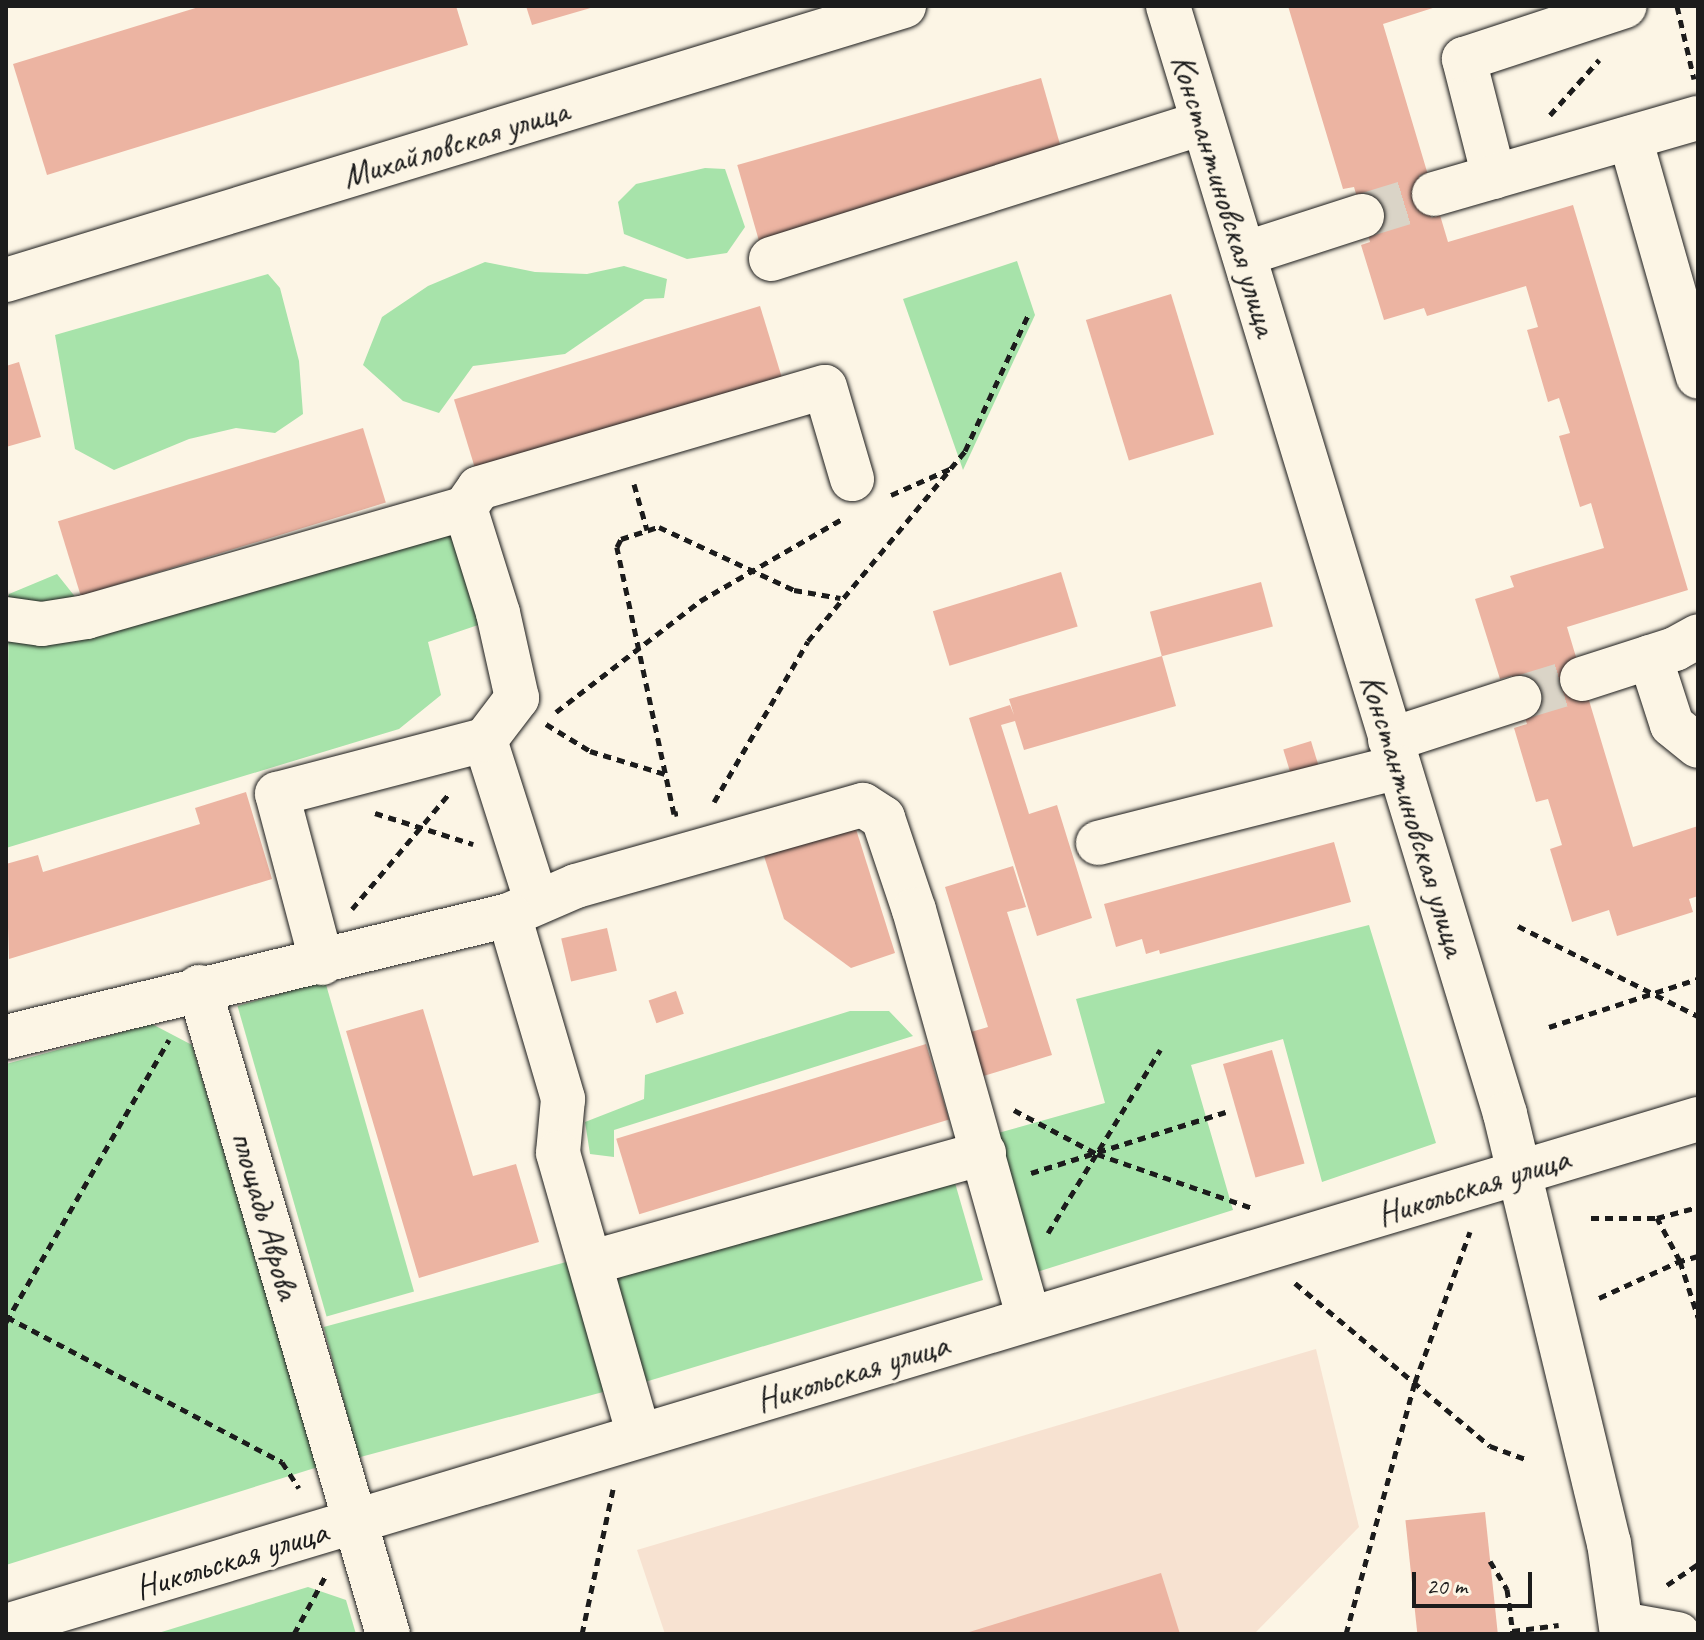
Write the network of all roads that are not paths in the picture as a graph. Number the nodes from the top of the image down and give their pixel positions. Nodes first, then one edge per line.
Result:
1 (904, 6) edge
2 (1168, 6) edge
3 (1625, 6) edge
4 (1698, 118) edge
5 (1203, 123) junction
6 (1630, 138) junction
7 (1494, 177) junction
8 (1434, 194) tunnel mouth
9 (1362, 216) tunnel mouth
10 (1244, 254) junction
11 (771, 259) dead end
12 (6, 280) edge
13 (1698, 377) edge
14 (863, 496) road end
15 (465, 508) junction
16 (6, 619) edge
17 (1698, 636) edge
18 (1650, 657) junction
19 (1582, 679) tunnel mouth
20 (1519, 698) tunnel mouth
21 (485, 740) junction
22 (1698, 746) edge
23 (1394, 753) junction
24 (1098, 843) dead end
25 (523, 892) junction
26 (320, 956) junction
27 (199, 987) junction
28 (6, 1037) edge
29 (1698, 1119) edge
30 (988, 1169) junction
31 (1520, 1172) junction
32 (593, 1262) junction
33 (1024, 1300) junction
34 (639, 1436) junction
35 (355, 1522) junction
36 (6, 1626) edge
37 (1621, 1629) edge
38 (388, 1634) edge
39 (1678, 1634) edge

1 - 12 street, Михайловская улица
2 - 5 street, Константиновская улица
3 - 7 street
4 - 6 street
5 - 10 street, Константиновская улица
5 - 11 street
6 - 7 street
6 - 13 street
7 - 8 street
9 - 10 street
10 - 23 street, Константиновская улица
14 - 15 street
15 - 16 street
15 - 21 street
17 - 18 street
18 - 19 street
18 - 22 street
20 - 23 street
21 - 25 street
21 - 26 street
23 - 24 street
23 - 31 street, Константиновская улица
25 - 26 street
25 - 30 street
25 - 32 street
26 - 27 street
27 - 28 street
27 - 35 street, площадь Аврова
29 - 31 street, Никольская улица
30 - 32 street
30 - 33 street
31 - 33 street, Никольская улица
31 - 37 street, Константиновская улица
32 - 34 street
33 - 34 street, Никольская улица
34 - 35 street, Никольская улица
35 - 36 street, Никольская улица
35 - 38 street, площадь Аврова
37 - 39 street

